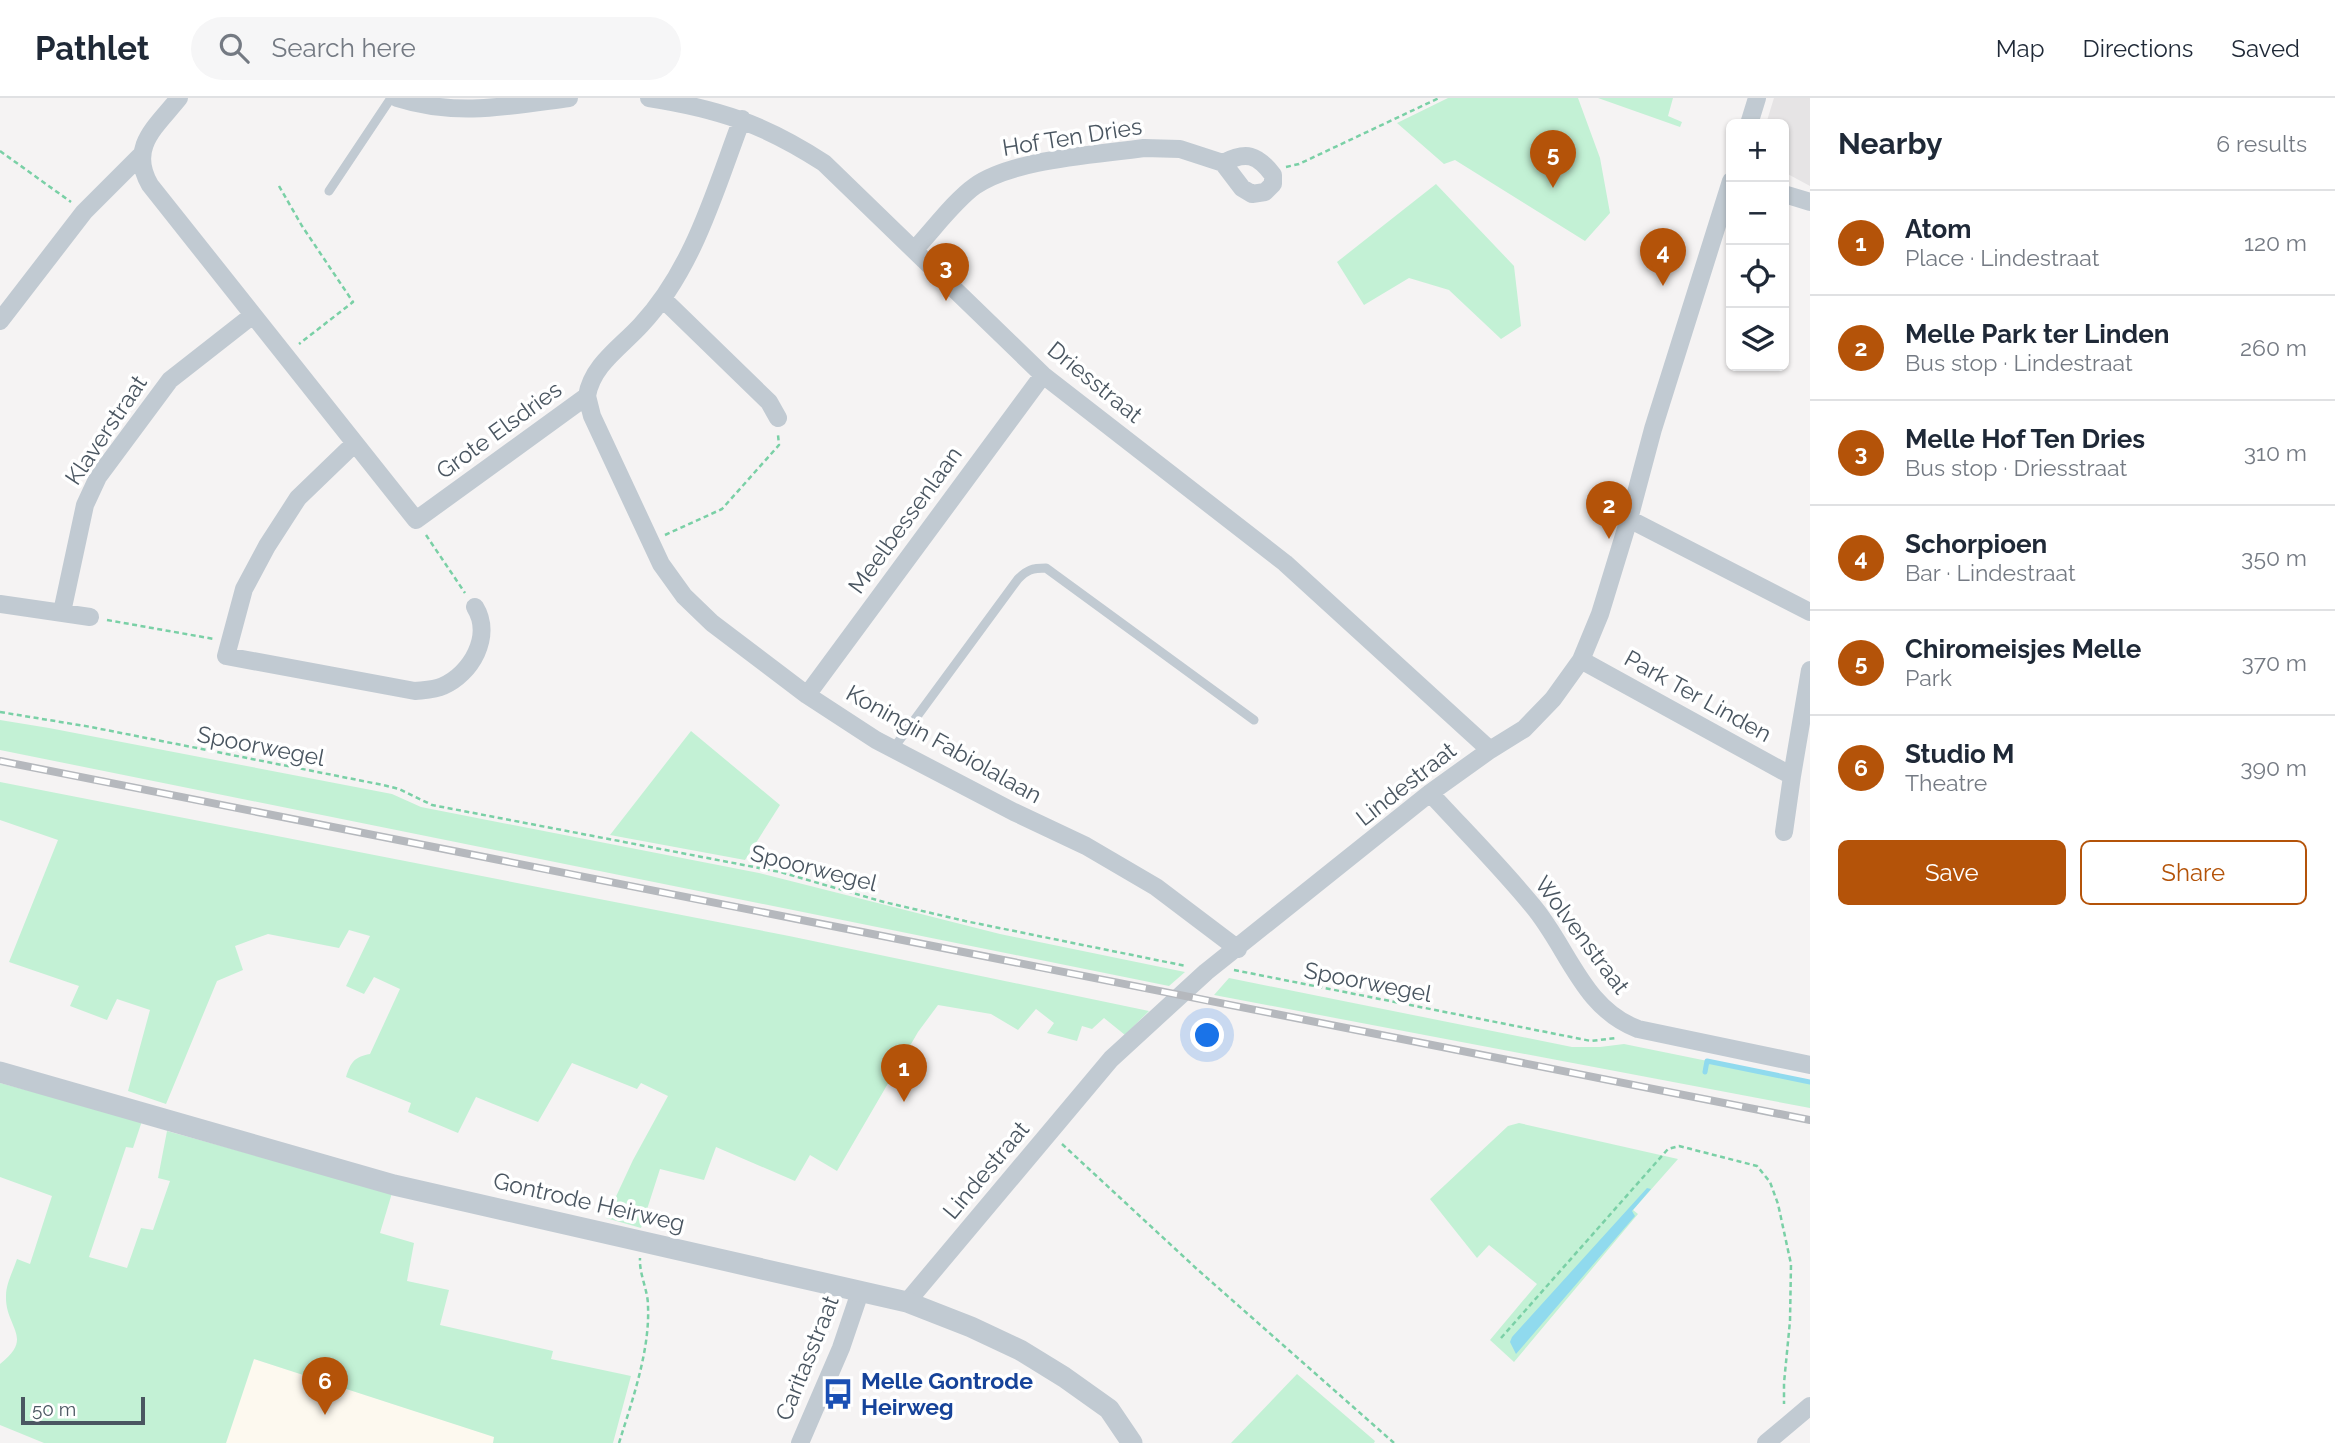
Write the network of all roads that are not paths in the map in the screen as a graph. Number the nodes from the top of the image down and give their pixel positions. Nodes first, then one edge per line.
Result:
1 (179, 98) edge
2 (391, 98) edge
3 (397, 98) edge
4 (569, 98) edge
5 (649, 98) edge
6 (1757, 98) edge
7 (742, 119) junction
8 (1751, 119) edge
9 (141, 156) junction
10 (1223, 163) junction
11 (1731, 182) edge
12 (329, 191) dead end
13 (1789, 196) edge
14 (1810, 202) edge
15 (915, 249) junction
16 (664, 300) junction
17 (253, 315) junction
18 (0, 321) edge
19 (1043, 375) junction
20 (587, 396) junction
21 (778, 418) road end
22 (354, 444) junction
23 (1629, 520) junction
24 (0, 604) edge
25 (475, 607) road end
26 (62, 612) junction
27 (1810, 612) edge
28 (90, 617) road end
29 (1581, 660) junction
30 (1810, 670) edge
31 (807, 695) junction
32 (1254, 720) dead end
33 (893, 749) junction
34 (1490, 750) junction
35 (1792, 776) junction
36 (1430, 793) junction
37 (1784, 832) dead end
38 (1238, 949) junction
39 (1810, 1065) edge
40 (0, 1072) edge
41 (860, 1292) junction
42 (907, 1302) junction
43 (1810, 1406) edge
44 (800, 1443) edge
45 (1132, 1443) edge
46 (1766, 1443) edge

1 - 9 street
2 - 12 lane
3 - 4 street
5 - 7 street, Driesstraat
6 - 8 street
7 - 15 street, Driesstraat
7 - 16 street, Grote Elsdries
9 - 17 street
9 - 18 street
10 - 10 street, Hof Ten Dries
10 - 15 street, Hof Ten Dries
11 - 23 street, Lindestraat
13 - 14 street
15 - 19 street, Driesstraat
16 - 20 street, Grote Elsdries
16 - 21 street
17 - 22 street
17 - 26 street, Klaverstraat
19 - 31 street, Meelbessenlaan
19 - 34 street, Driesstraat
20 - 22 street, Grote Elsdries
20 - 31 street, Koningin Fabiolalaan
22 - 25 street
23 - 27 street
23 - 29 street, Lindestraat
24 - 26 street
26 - 28 street
29 - 34 street, Lindestraat
29 - 35 street, Park Ter Linden
30 - 35 street, Park Ter Linden
31 - 33 street, Koningin Fabiolalaan
32 - 33 lane
33 - 38 street, Koningin Fabiolalaan
34 - 36 street, Lindestraat
35 - 37 street, Park Ter Linden
36 - 38 street, Lindestraat
36 - 39 street, Wolvenstraat
38 - 42 street, Lindestraat
40 - 41 street, Gontrode Heirweg
41 - 42 street, Gontrode Heirweg
41 - 44 street, Caritasstraat
42 - 45 street, Gontrode Heirweg
43 - 46 street

